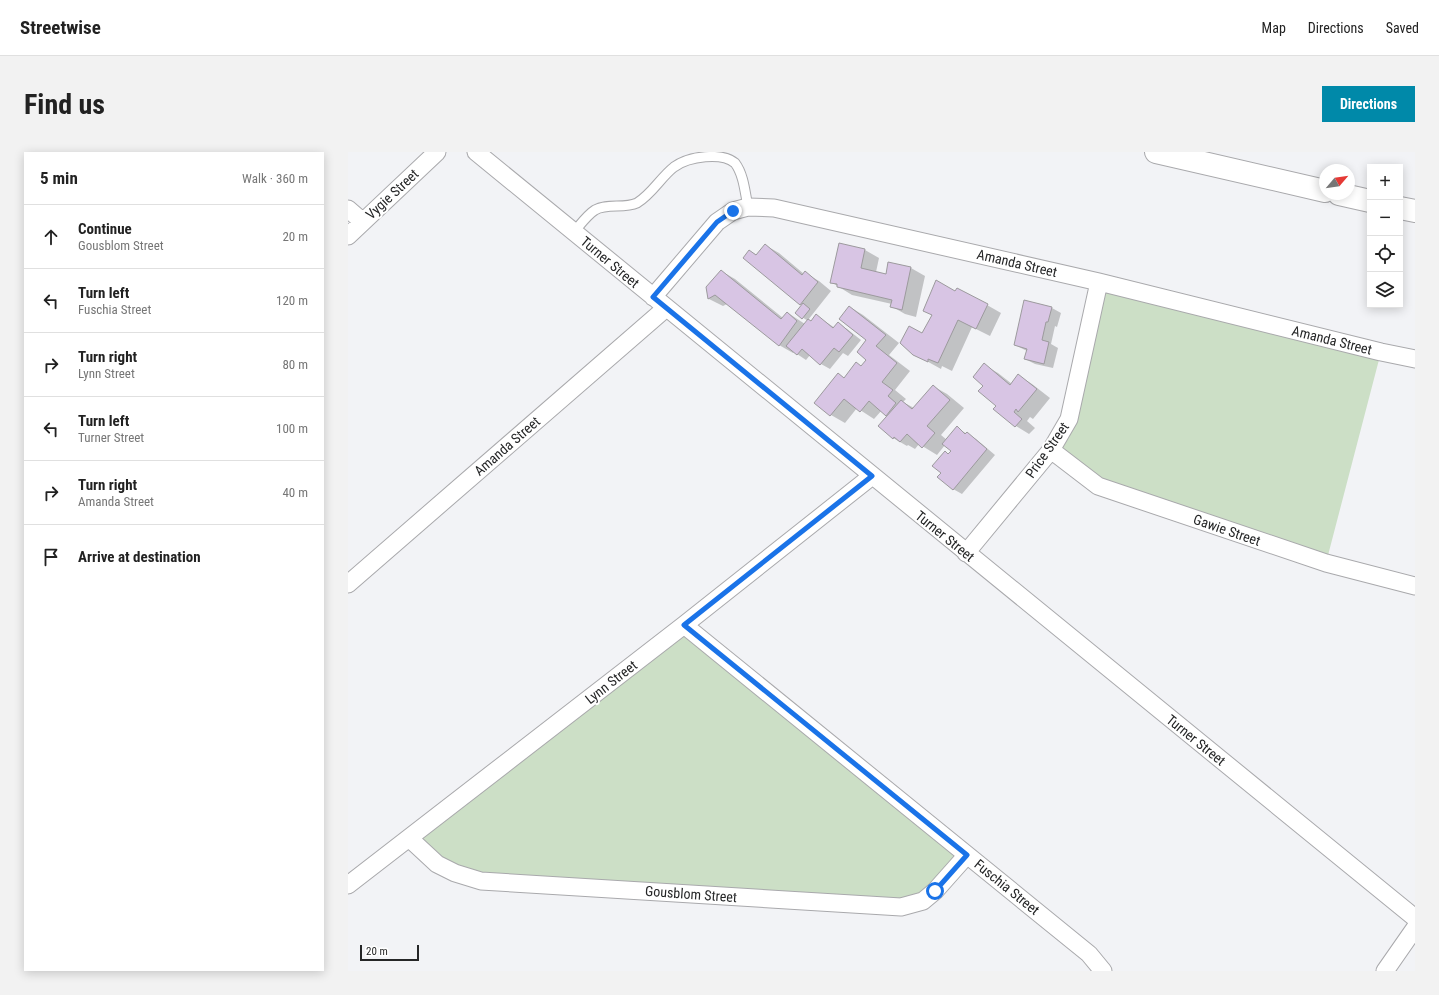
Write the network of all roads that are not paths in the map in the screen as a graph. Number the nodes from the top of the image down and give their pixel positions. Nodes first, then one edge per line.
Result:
1 (437, 152) edge
2 (476, 152) edge
3 (1156, 152) edge
4 (1319, 190) edge
5 (1355, 198) edge
6 (1367, 200) edge
7 (748, 207) junction
8 (348, 209) edge
9 (1403, 209) edge
10 (1415, 211) edge
11 (363, 222) junction
12 (574, 232) junction
13 (348, 236) edge
14 (1099, 282) junction
15 (653, 297) junction
16 (666, 308) junction
17 (1415, 359) edge
18 (1051, 450) junction
19 (872, 476) junction
20 (966, 553) junction
21 (348, 584) edge
22 (1415, 586) edge
23 (684, 625) junction
24 (409, 838) junction
25 (967, 855) junction
26 (348, 885) edge
27 (1415, 918) edge
28 (1415, 928) edge
29 (1103, 971) edge
30 (1385, 971) edge

1 - 11 street, Vygie Street
2 - 12 street, Turner Street
3 - 4 street
5 - 6 street
7 - 12 lane
7 - 14 street, Amanda Street
7 - 15 street, Amanda Street
8 - 11 street
9 - 10 street
11 - 13 street, Vygie Street
12 - 15 street, Turner Street
14 - 17 street, Amanda Street
14 - 18 street, Price Street
15 - 16 street, Turner Street
16 - 19 street, Turner Street
16 - 21 street, Amanda Street
18 - 20 street, Price Street
18 - 22 street, Gawie Street
19 - 20 street, Turner Street
19 - 23 street, Lynn Street
20 - 27 street, Turner Street
23 - 24 street, Lynn Street
23 - 25 street, Fuschia Street
24 - 25 street, Gousblom Street
24 - 26 street, Lynn Street
25 - 29 street, Fuschia Street
28 - 30 street

